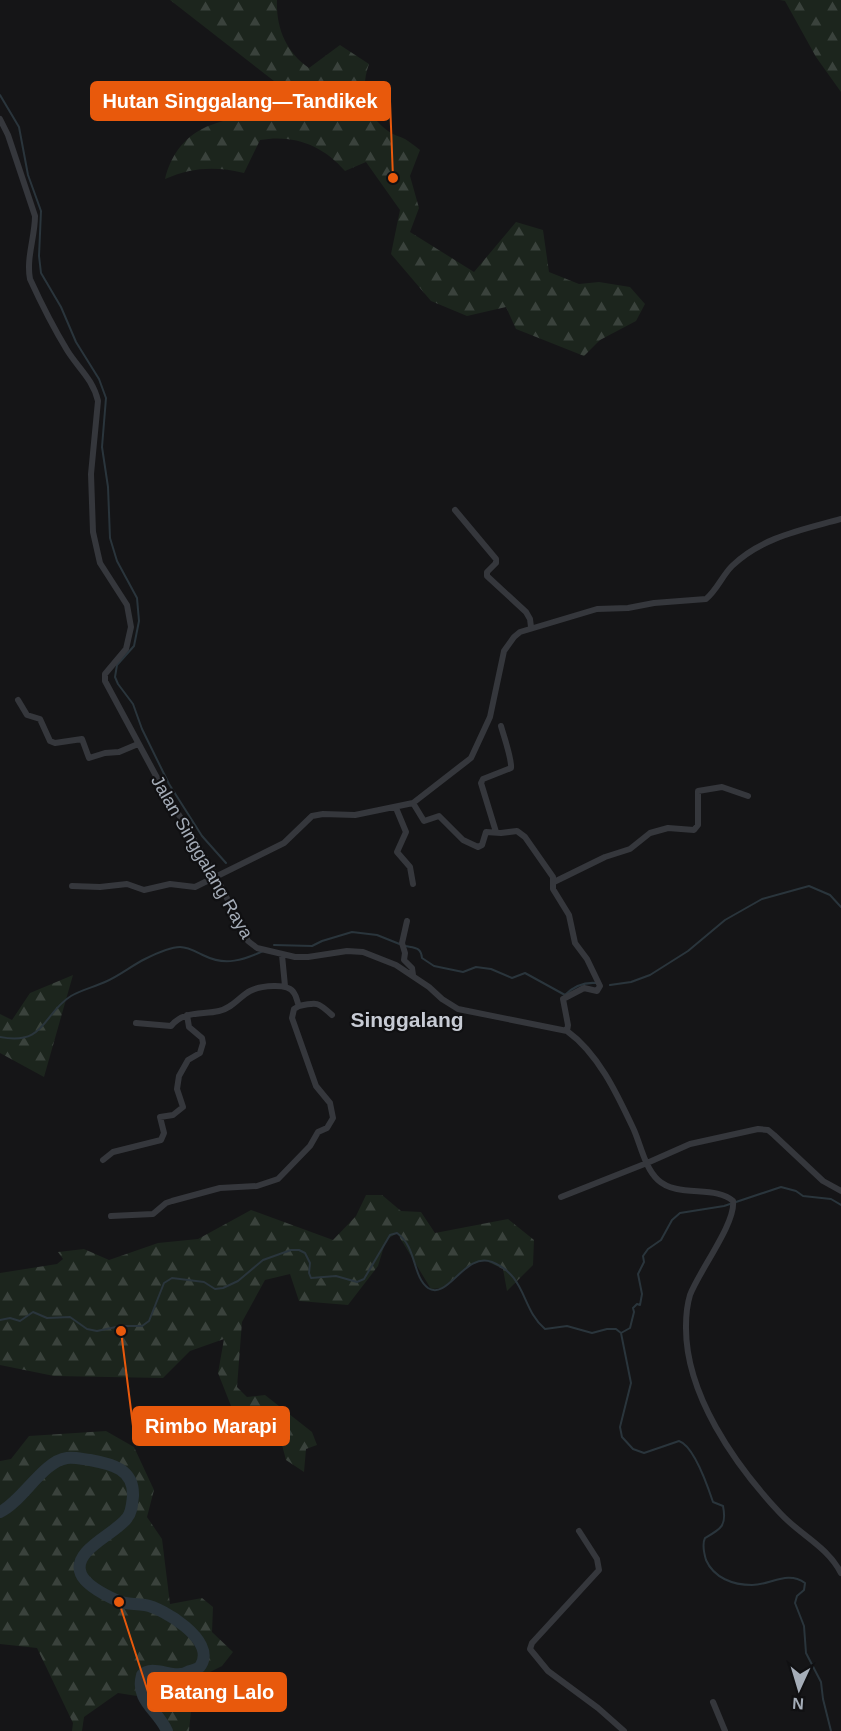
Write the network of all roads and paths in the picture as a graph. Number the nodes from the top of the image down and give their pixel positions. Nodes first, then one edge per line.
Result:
1 (0, 119) edge
2 (455, 510) dead end
3 (841, 519) edge
4 (531, 627) junction
5 (18, 700) dead end
6 (501, 726) dead end
7 (138, 744) junction
8 (748, 796) dead end
9 (413, 803) junction
10 (396, 808) junction
11 (496, 832) junction
12 (216, 876) junction
13 (554, 882) junction
14 (413, 884) dead end
15 (72, 886) dead end
16 (407, 921) dead end
17 (282, 955) junction
18 (412, 975) junction
19 (285, 986) junction
20 (299, 1006) junction
21 (187, 1015) junction
22 (332, 1015) dead end
23 (136, 1023) dead end
24 (567, 1031) junction
25 (104, 1161) dead end
26 (647, 1164) junction
27 (841, 1191) edge
28 (561, 1197) dead end
29 (111, 1216) dead end
30 (579, 1531) dead end
31 (841, 1573) edge
32 (713, 1702) dead end
33 (624, 1731) edge
34 (725, 1731) edge

1 - 7 street, Jalan Singgalang Raya
2 - 4 street
3 - 4 street
4 - 9 street
5 - 7 street
6 - 11 street
7 - 12 street, Jalan Singgalang Raya
8 - 13 street
9 - 10 street
9 - 11 street
10 - 12 street
10 - 14 street
11 - 13 street
12 - 15 street
12 - 17 street, Jalan Singgalang Raya
13 - 24 street
16 - 18 street
17 - 18 street, Jalan Singgalang Raya
17 - 19 street
18 - 24 street, Jalan Singgalang Raya
19 - 20 street
19 - 21 street
20 - 22 street
20 - 29 street
21 - 23 street
21 - 25 street
24 - 26 street
26 - 27 street
26 - 28 street
26 - 31 street
30 - 33 street
32 - 34 street

